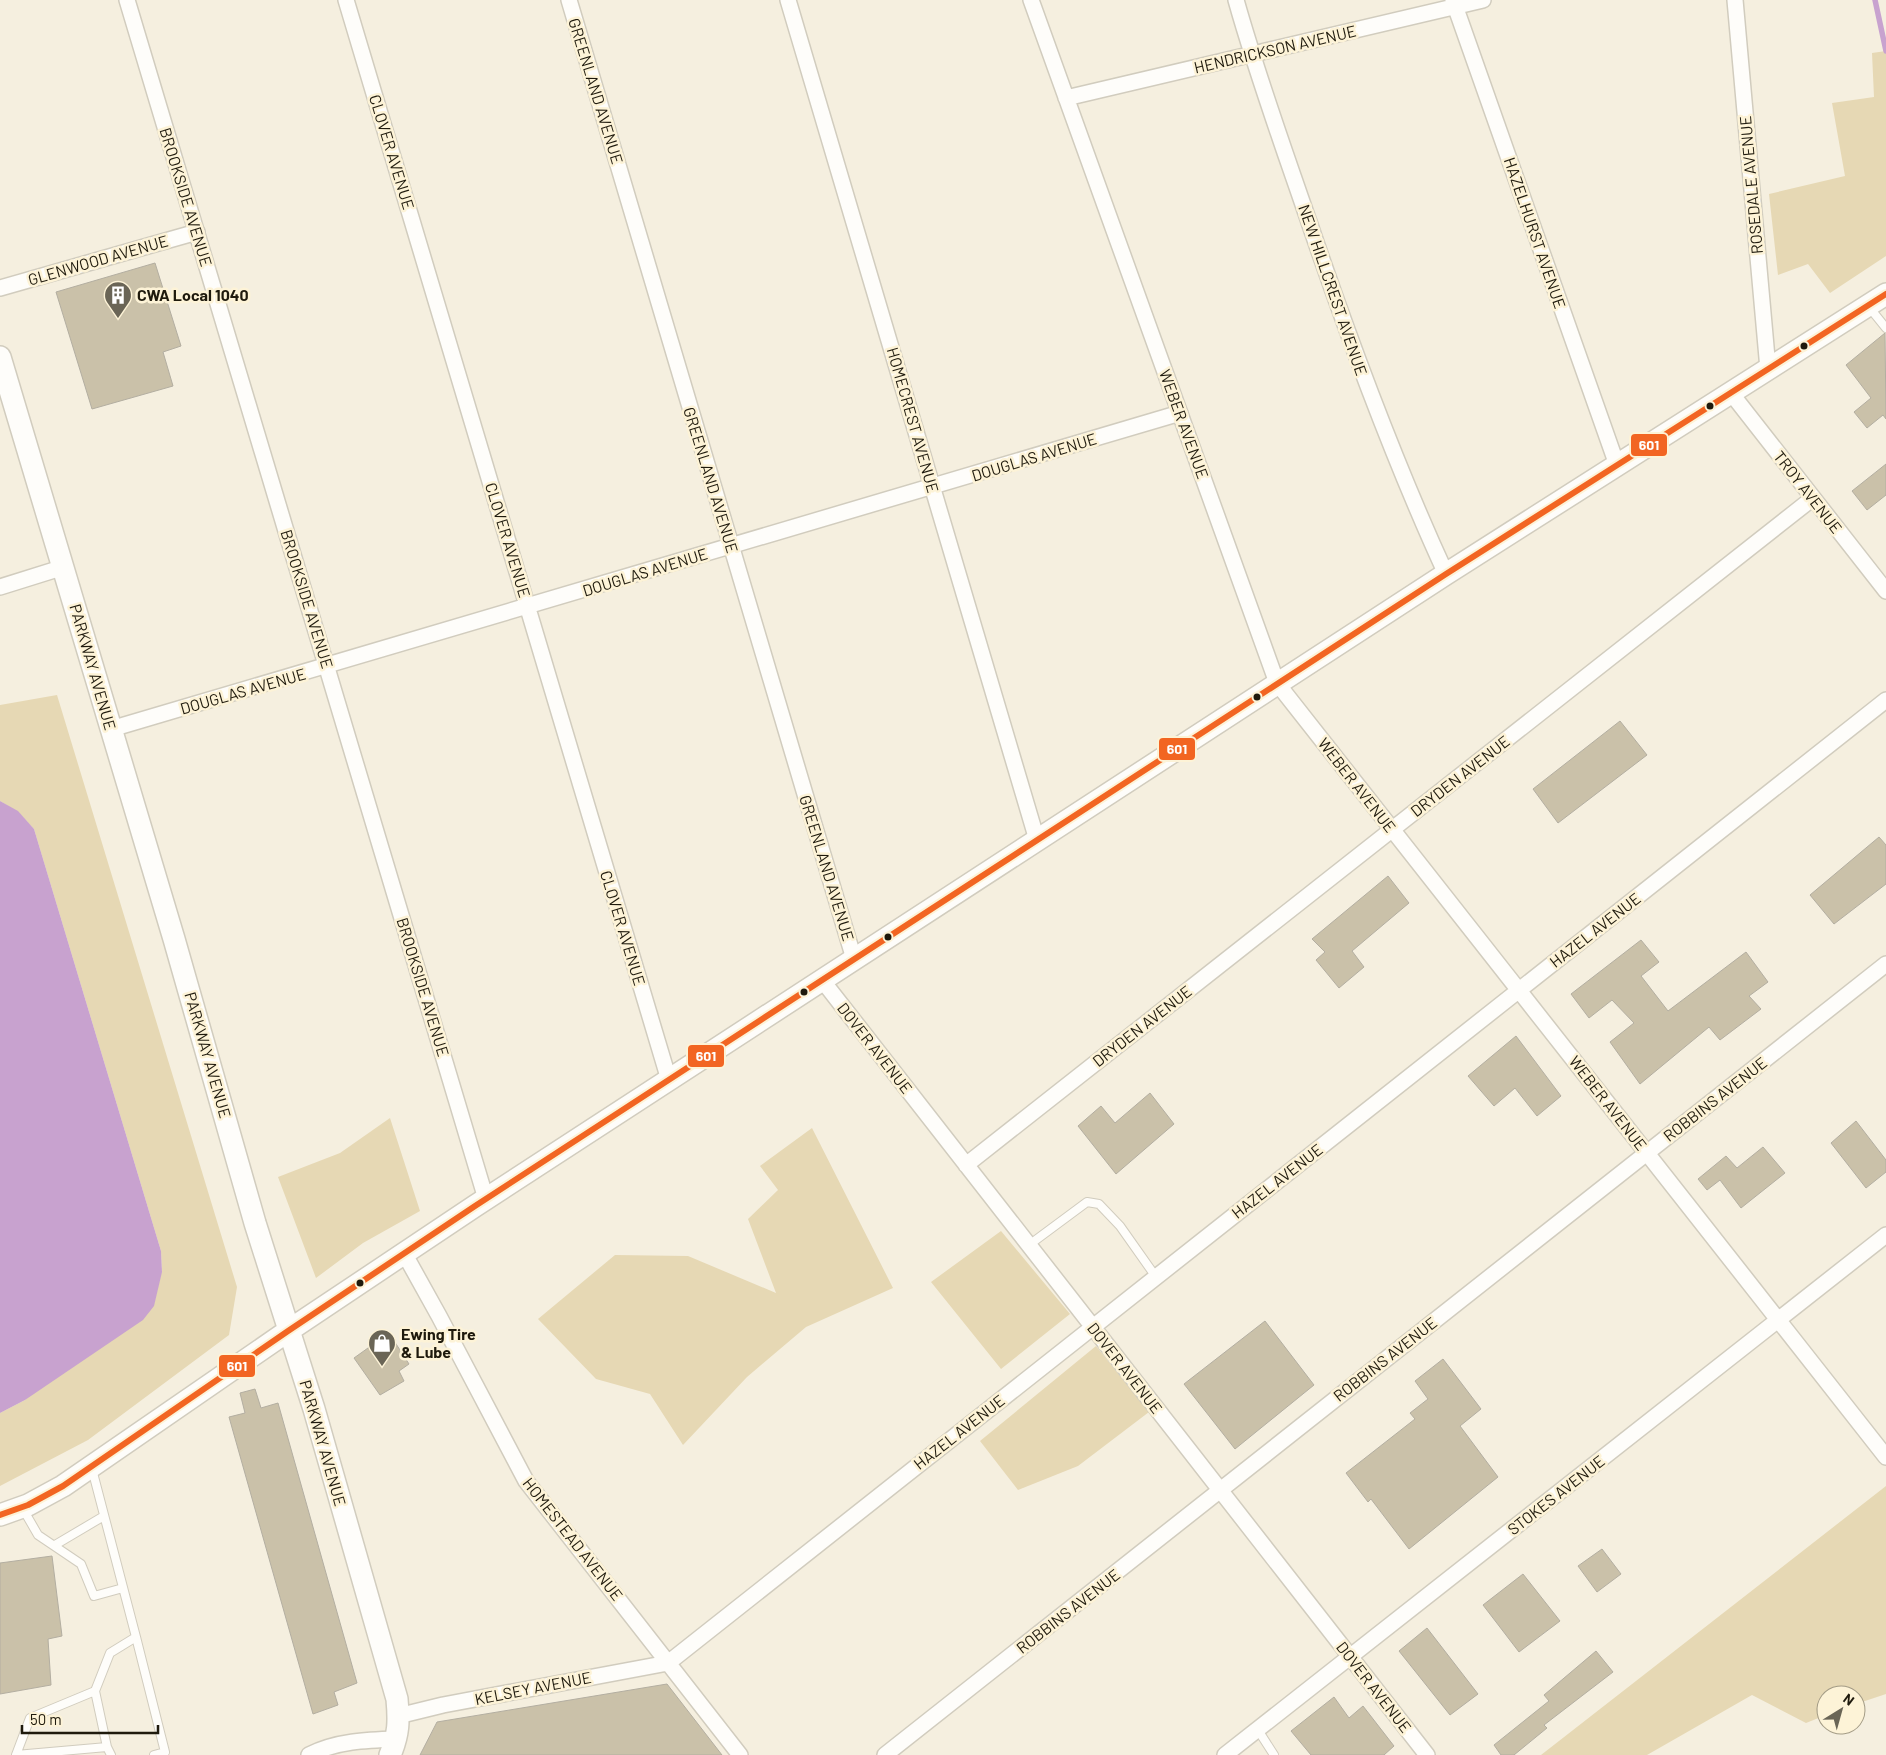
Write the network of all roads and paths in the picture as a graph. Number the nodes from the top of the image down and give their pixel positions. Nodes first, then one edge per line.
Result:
1 (127, 0) edge
2 (346, 0) edge
3 (569, 0) edge
4 (788, 0) edge
5 (1031, 0) edge
6 (1236, 0) edge
7 (1483, 0) edge
8 (1734, 0) edge
9 (1454, 3) edge
10 (1251, 55) junction
11 (1066, 98) junction
12 (196, 232) junction
13 (0, 288) edge
14 (1886, 294) edge
15 (1868, 305) junction
16 (1886, 328) edge
17 (1, 366) edge
18 (1768, 369) junction
19 (1731, 393) junction
20 (1180, 413) junction
21 (1617, 465) junction
22 (932, 487) junction
23 (1813, 498) junction
24 (731, 546) junction
25 (64, 567) junction
26 (1446, 574) junction
27 (0, 587) edge
28 (1886, 591) edge
29 (528, 607) junction
30 (326, 666) junction
31 (1278, 684) junction
32 (1886, 700) edge
33 (111, 729) junction
34 (1392, 829) junction
35 (1037, 840) junction
36 (854, 959) junction
37 (1886, 964) edge
38 (822, 980) junction
39 (1519, 990) junction
40 (669, 1080) junction
41 (1647, 1153) junction
42 (966, 1165) junction
43 (486, 1199) junction
44 (1886, 1235) edge
45 (1029, 1245) junction
46 (404, 1253) junction
47 (1156, 1277) junction
48 (1778, 1320) junction
49 (1093, 1327) junction
50 (288, 1331) junction
51 (1886, 1457) edge
52 (92, 1467) junction
53 (1220, 1490) junction
54 (22, 1508) junction
55 (0, 1516) edge
56 (104, 1516) junction
57 (55, 1545) junction
58 (123, 1588) junction
59 (136, 1636) junction
60 (1350, 1657) junction
61 (668, 1663) junction
62 (95, 1691) junction
63 (398, 1716) junction
64 (1258, 1730) junction
65 (107, 1747) junction
66 (393, 1747) edge
67 (16, 1755) edge
68 (111, 1755) edge
69 (154, 1755) edge
70 (308, 1755) edge
71 (740, 1755) edge
72 (885, 1755) edge
73 (1225, 1755) edge
74 (1274, 1755) edge
75 (1427, 1755) edge

1 - 12 street, BROOKSIDE AVENUE
2 - 29 street, CLOVER AVENUE
3 - 24 street, GREENLAND AVENUE
4 - 22 street, HOMECREST AVENUE
5 - 11 street, WEBER AVENUE
6 - 10 street, NEW HILLCREST AVENUE
7 - 9 street, HENDRICKSON AVENUE
8 - 18 street, ROSEDALE AVENUE
9 - 10 street, HENDRICKSON AVENUE
9 - 21 street, HAZELHURST AVENUE
10 - 11 street, HENDRICKSON AVENUE
10 - 26 street, NEW HILLCREST AVENUE
11 - 20 street, WEBER AVENUE
12 - 13 street, GLENWOOD AVENUE
12 - 30 street, BROOKSIDE AVENUE
14 - 15 street
15 - 16 lane
15 - 18 street
17 - 25 street, PARKWAY AVENUE
18 - 19 street
19 - 21 street
19 - 23 street, TROY AVENUE
20 - 22 street, DOUGLAS AVENUE
20 - 31 street, WEBER AVENUE
21 - 26 street
22 - 24 street, DOUGLAS AVENUE
22 - 35 street, HOMECREST AVENUE
23 - 28 street, TROY AVENUE
23 - 34 street, DRYDEN AVENUE
24 - 29 street, DOUGLAS AVENUE
24 - 36 street, GREENLAND AVENUE
25 - 27 street
25 - 33 street, PARKWAY AVENUE
26 - 31 street
29 - 30 street, DOUGLAS AVENUE
29 - 40 street, CLOVER AVENUE
30 - 33 street, DOUGLAS AVENUE
30 - 43 street, BROOKSIDE AVENUE
31 - 34 street, WEBER AVENUE
31 - 35 street
32 - 39 street, HAZEL AVENUE
33 - 50 street, PARKWAY AVENUE
34 - 39 street, WEBER AVENUE
34 - 42 street, DRYDEN AVENUE
35 - 36 street
36 - 38 street
37 - 41 street, ROBBINS AVENUE
38 - 40 street
38 - 42 street, DOVER AVENUE
39 - 41 street, WEBER AVENUE
39 - 47 street, HAZEL AVENUE
40 - 43 street
41 - 48 street, WEBER AVENUE
41 - 53 street, ROBBINS AVENUE
42 - 45 street, DOVER AVENUE
43 - 46 street
44 - 48 street, STOKES AVENUE
45 - 47 lane
45 - 49 street, DOVER AVENUE
46 - 50 street
46 - 61 street, HOMESTEAD AVENUE
47 - 49 street, HAZEL AVENUE
48 - 51 street, WEBER AVENUE
48 - 60 street, STOKES AVENUE
49 - 53 street, DOVER AVENUE
49 - 61 street, HAZEL AVENUE
50 - 52 street
50 - 63 street, PARKWAY AVENUE
52 - 54 street
52 - 56 lane
53 - 60 street, DOVER AVENUE
53 - 72 street, ROBBINS AVENUE
54 - 55 street
54 - 57 lane
56 - 57 lane
56 - 58 lane
57 - 58 lane
58 - 59 lane
59 - 62 lane
59 - 69 lane
60 - 64 street, STOKES AVENUE
60 - 75 street, DOVER AVENUE
61 - 63 street, KELSEY AVENUE
61 - 71 street, HOMESTEAD AVENUE
62 - 65 lane
62 - 67 lane
63 - 66 street, PARKWAY AVENUE
64 - 73 street, STOKES AVENUE
64 - 74 lane
65 - 67 lane
65 - 68 lane
66 - 70 street

